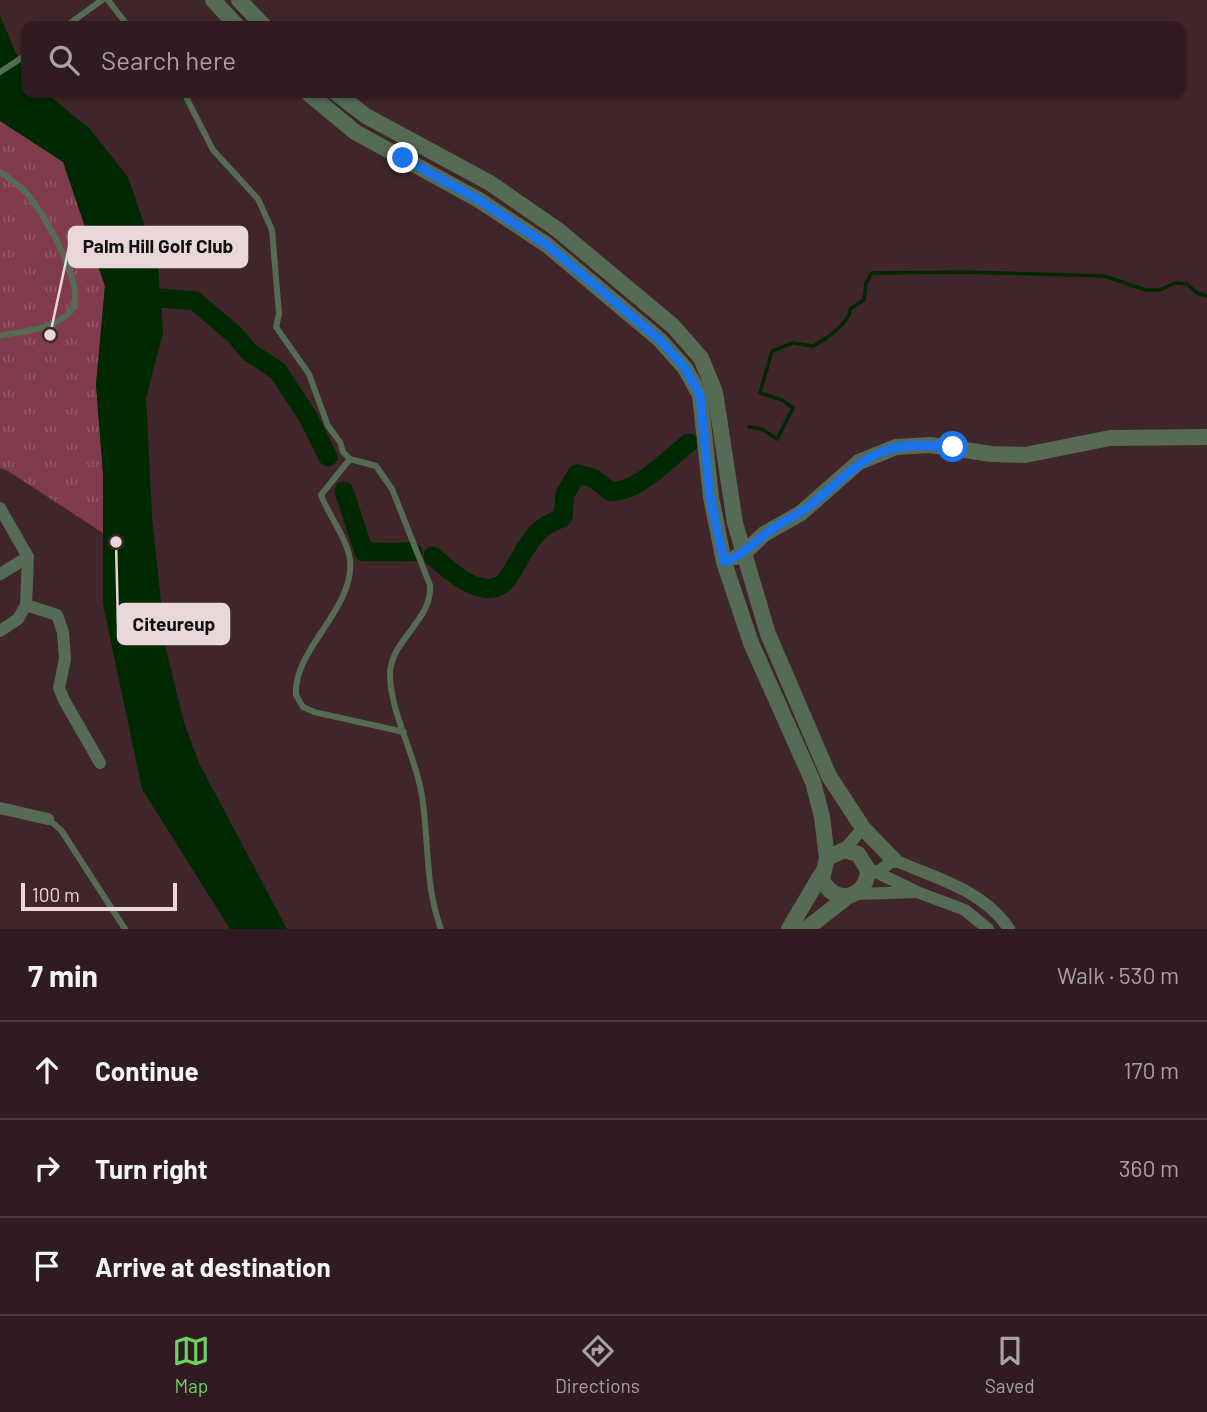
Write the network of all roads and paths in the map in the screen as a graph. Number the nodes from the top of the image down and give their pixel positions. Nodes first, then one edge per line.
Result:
1 (102, 0) edge
2 (108, 0) edge
3 (213, 0) edge
4 (239, 0) edge
5 (73, 21) edge
6 (124, 21) edge
7 (232, 21) edge
8 (259, 21) edge
9 (21, 59) edge
10 (0, 72) edge
11 (187, 98) edge
12 (314, 98) edge
13 (343, 98) edge
14 (0, 172) edge
15 (0, 336) edge
16 (1207, 437) edge
17 (351, 459) junction
18 (1, 513) edge
19 (743, 554) junction
20 (28, 557) junction
21 (724, 562) junction
22 (0, 574) edge
23 (26, 605) junction
24 (0, 631) edge
25 (404, 732) junction
26 (100, 763) dead end
27 (0, 808) edge
28 (48, 819) joint
29 (863, 828) junction
30 (844, 850) junction
31 (894, 860) junction
32 (825, 866) junction
33 (874, 870) junction
34 (917, 892) junction
35 (852, 895) junction
36 (125, 929) edge
37 (441, 929) edge
38 (789, 929) edge
39 (806, 929) edge
40 (988, 929) edge
41 (1009, 929) edge

1 - 5 lane
2 - 6 lane
3 - 7 street
4 - 8 street
9 - 10 lane
11 - 17 lane
12 - 21 street
13 - 19 street
14 - 15 lane
16 - 19 street
17 - 25 lane
17 - 25 lane
18 - 20 street
19 - 21 street
19 - 29 street
20 - 22 street
20 - 23 street
21 - 32 street
23 - 24 street
23 - 26 street
25 - 37 lane
27 - 28 street
28 - 36 lane
29 - 30 street
29 - 31 street
30 - 32 street
30 - 33 street
31 - 33 street
31 - 41 street
32 - 35 street
32 - 38 street
33 - 34 street
33 - 35 street
34 - 35 street
34 - 40 street
35 - 39 street

